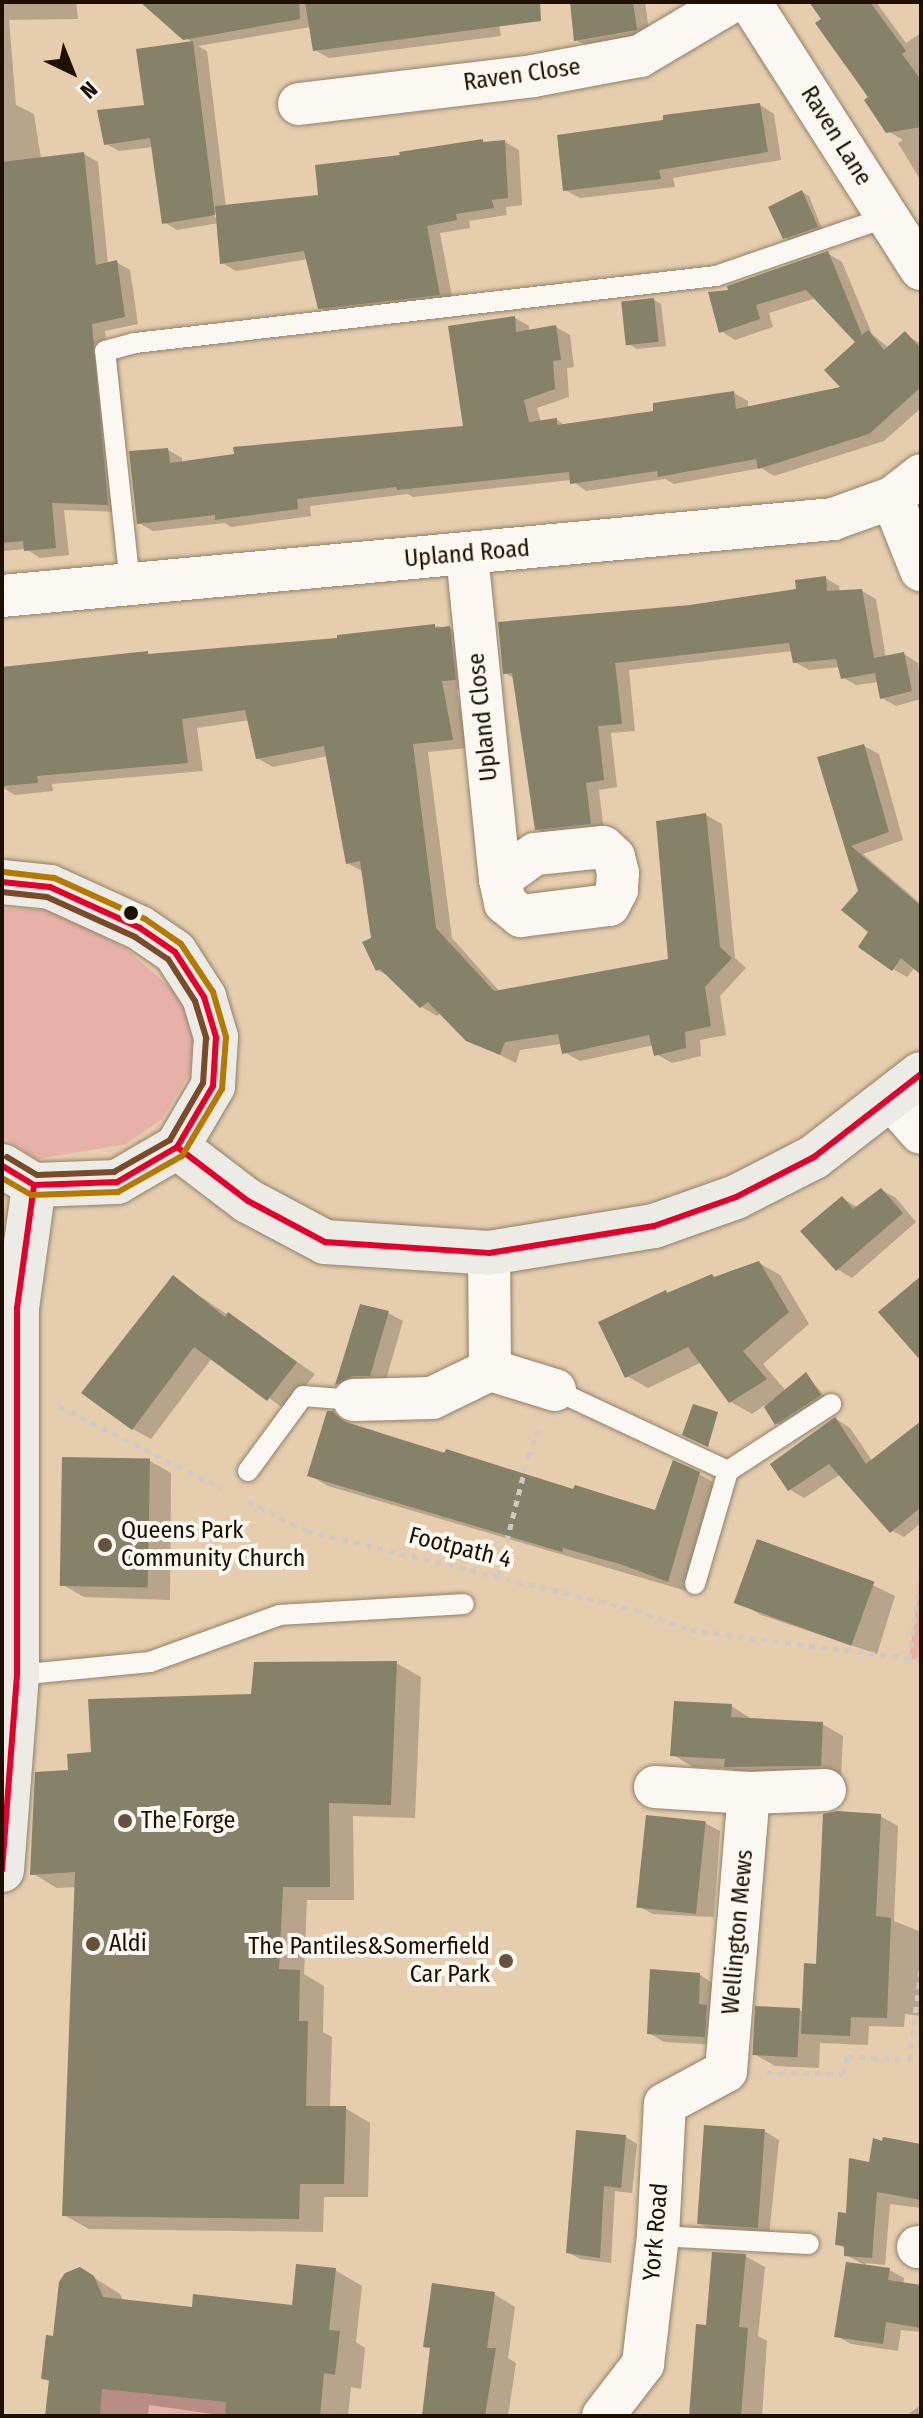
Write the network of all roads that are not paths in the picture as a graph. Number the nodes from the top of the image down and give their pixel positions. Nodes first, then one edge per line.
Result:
1 (731, 2) edge
2 (750, 2) edge
3 (299, 104) dead end
4 (887, 217) junction
5 (921, 269) edge
6 (907, 486) edge
7 (467, 555) junction
8 (921, 570) edge
9 (130, 584) junction
10 (2, 596) edge
11 (500, 879) dead end
12 (2, 882) edge
13 (906, 1087) edge
14 (921, 1133) edge
15 (177, 1147) junction
16 (18, 1176) edge
17 (489, 1253) junction
18 (9, 1297) edge
19 (490, 1370) junction
20 (555, 1390) joint
21 (354, 1400) joint
22 (831, 1404) dead end
23 (248, 1471) dead end
24 (728, 1471) junction
25 (695, 1584) dead end
26 (464, 1604) dead end
27 (17, 1675) junction
28 (655, 1787) dead end
29 (825, 1790) dead end
30 (749, 1793) junction
31 (2, 1859) edge
32 (2, 1870) edge
33 (726, 2071) joint
34 (658, 2236) junction
35 (809, 2244) dead end
36 (603, 2416) edge

1 - 3 street, Raven Close
2 - 4 street, Raven Lane
4 - 5 street, Raven Lane
4 - 9 lane
6 - 7 street, Upland Road
6 - 8 street
7 - 9 street, Upland Road
7 - 11 street, Upland Close
9 - 10 street, Upland Road
12 - 15 street
13 - 14 street
13 - 17 street
15 - 16 street
15 - 17 street
16 - 18 street
17 - 19 street
18 - 27 street
19 - 20 street
19 - 21 street
20 - 24 lane
21 - 23 lane
22 - 24 lane
24 - 25 lane
26 - 27 lane
27 - 31 street
28 - 30 street
29 - 30 street
30 - 33 street, Wellington Mews
31 - 32 street
33 - 34 street, York Road
34 - 35 lane
34 - 36 street, York Road

